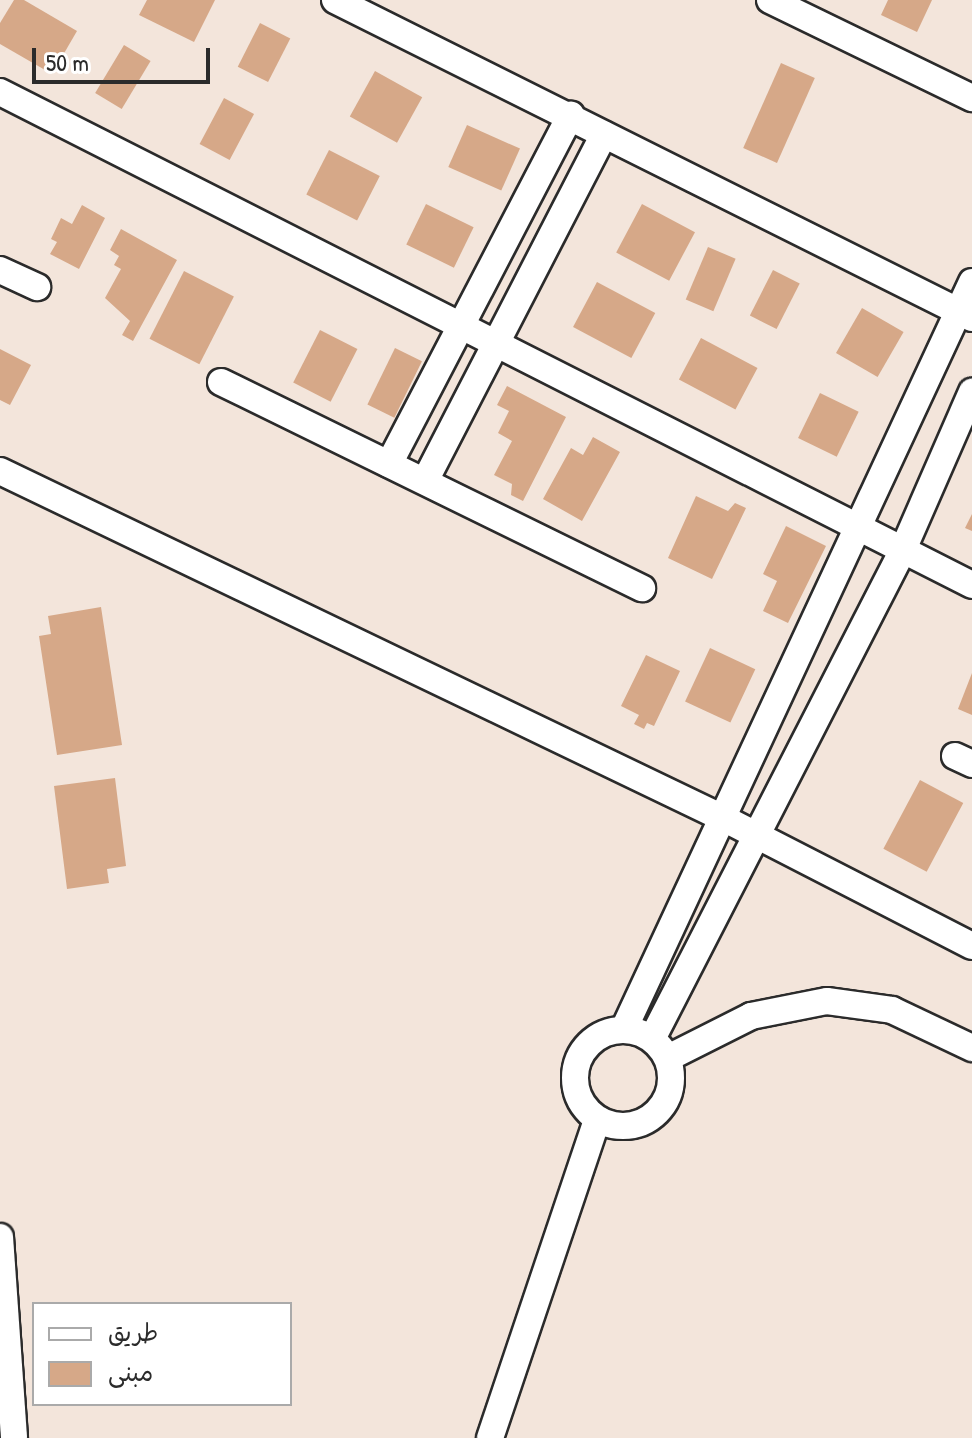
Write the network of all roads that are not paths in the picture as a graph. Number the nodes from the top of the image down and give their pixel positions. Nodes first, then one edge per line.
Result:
1 (335, 0) edge
2 (770, 0) edge
3 (370, 8) edge
4 (0, 92) edge
5 (972, 98) edge
6 (571, 115) junction
7 (604, 134) junction
8 (0, 270) edge
9 (972, 282) edge
10 (37, 287) dead end
11 (964, 315) edge
12 (459, 326) junction
13 (493, 343) junction
14 (221, 382) dead end
15 (972, 392) edge
16 (389, 464) junction
17 (0, 471) edge
18 (425, 481) junction
19 (857, 523) junction
20 (902, 552) junction
21 (972, 585) edge
22 (642, 588) dead end
23 (721, 817) junction
24 (759, 838) junction
25 (972, 946) edge
26 (624, 1029) junction
27 (972, 1048) edge
28 (660, 1049) junction
29 (597, 1120) junction
30 (0, 1237) edge
31 (14, 1438) edge
32 (490, 1438) edge

1 - 3 street
2 - 5 street
3 - 6 street
4 - 12 street
6 - 7 street
6 - 12 street
7 - 11 street
7 - 13 street
8 - 10 street
9 - 11 street
11 - 19 street
12 - 13 street
12 - 16 street
13 - 18 street
13 - 19 street
14 - 16 street
15 - 20 street
16 - 18 street
17 - 23 street
18 - 22 street
19 - 20 street
19 - 23 street
20 - 21 street
20 - 24 street
23 - 24 street
23 - 26 street
24 - 25 street
24 - 28 street
26 - 28 street
26 - 29 street
27 - 28 street
28 - 29 street
29 - 32 street
30 - 31 street

